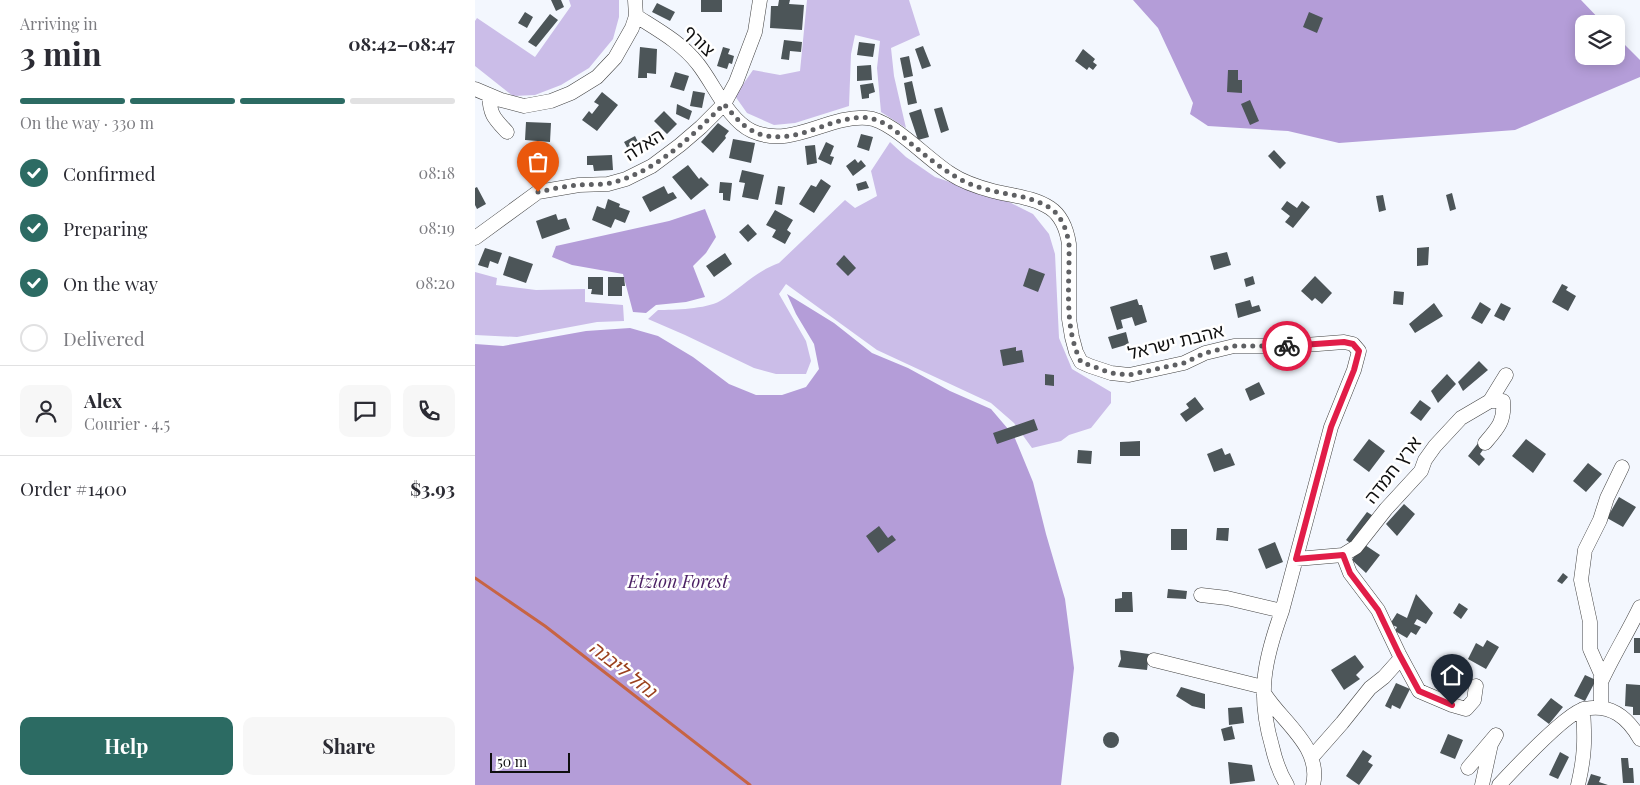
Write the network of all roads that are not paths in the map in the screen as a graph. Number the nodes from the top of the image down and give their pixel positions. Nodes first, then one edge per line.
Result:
1 (635, 0) edge
2 (760, 0) edge
3 (636, 16) junction
4 (475, 89) edge
5 (489, 95) junction
6 (724, 104) junction
7 (507, 132) dead end
8 (475, 238) edge
9 (1506, 375) dead end
10 (1490, 401) junction
11 (1485, 443) dead end
12 (1622, 467) dead end
13 (1343, 555) junction
14 (1296, 559) junction
15 (1201, 595) dead end
16 (1640, 606) edge
17 (1283, 612) junction
18 (1401, 658) junction
19 (1154, 660) dead end
20 (1601, 682) junction
21 (1476, 686) dead end
22 (1263, 690) junction
23 (1601, 708) junction
24 (1583, 709) junction
25 (1640, 739) edge
26 (1312, 757) junction
27 (1467, 768) dead end
28 (1287, 785) edge
29 (1313, 785) edge
30 (1482, 785) edge
31 (1499, 785) edge
32 (1579, 785) edge

1 - 3 street
2 - 6 street, האלה
3 - 5 street
3 - 6 street, צורף
4 - 5 street
5 - 7 street
6 - 8 street, האלה
6 - 14 street, אהבת ישראל
9 - 10 street, ארץ חמדה
10 - 11 street
10 - 13 street, ארץ חמדה
12 - 20 street
13 - 14 street
13 - 18 street
14 - 17 street, אהבת ישראל
15 - 17 street
16 - 20 street
17 - 22 street, אהבת ישראל
18 - 21 street
18 - 26 street
19 - 22 street
20 - 23 street
22 - 26 street
22 - 28 street, אהבת ישראל
23 - 24 street
23 - 25 street
24 - 31 street
24 - 32 street
26 - 29 street
27 - 30 street

